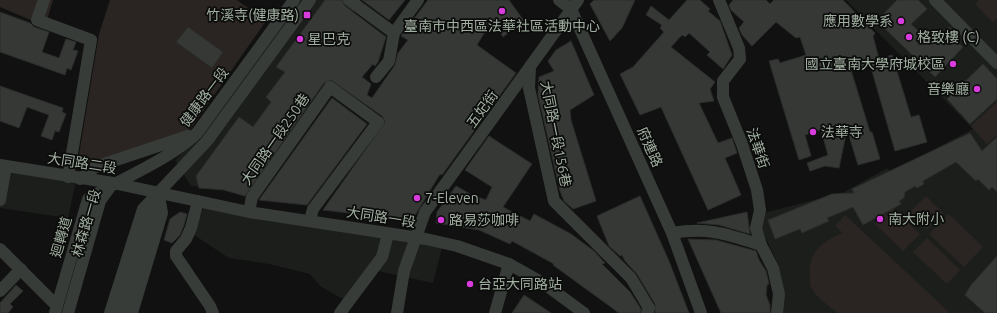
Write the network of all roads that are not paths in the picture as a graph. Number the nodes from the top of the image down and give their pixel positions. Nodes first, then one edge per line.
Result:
1 (44, 0) edge
2 (294, 0) edge
3 (310, 0) edge
4 (350, 0) edge
5 (418, 0) edge
6 (559, 0) edge
7 (719, 0) edge
8 (935, 0) edge
9 (575, 4) edge
10 (394, 33) junction
11 (997, 63) edge
12 (530, 68) junction
13 (376, 77) dead end
14 (197, 133) junction
15 (3, 165) edge
16 (74, 178) junction
17 (113, 183) junction
18 (159, 192) junction
19 (0, 200) edge
20 (198, 201) junction
21 (249, 212) junction
22 (310, 220) junction
23 (672, 233) junction
24 (388, 234) junction
25 (414, 237) junction
26 (761, 245) junction
27 (0, 249) edge
28 (508, 264) junction
29 (20, 269) junction
30 (0, 291) edge
31 (56, 309) edge
32 (68, 313) edge
33 (76, 313) edge
34 (110, 313) edge
35 (121, 313) edge
36 (132, 313) edge
37 (213, 313) edge
38 (340, 313) edge
39 (397, 313) edge
40 (495, 313) edge
41 (584, 313) edge
42 (648, 313) edge
43 (702, 313) edge
44 (777, 313) edge

1 - 16 street
2 - 14 street, 健康路一段
3 - 18 street, 健康路一段
4 - 10 street
5 - 10 street
6 - 9 street, 府連路
7 - 26 street, 法華街
8 - 11 street
9 - 12 street, 五妃街
9 - 23 street, 府連路
10 - 13 street
12 - 25 street, 五妃街
12 - 42 street, 大同路一段156巷
14 - 16 street
14 - 17 street, 健康路一段
15 - 16 street, 大同路二段
15 - 19 street
16 - 17 street, 大同路二段
17 - 18 street, 大同路二段
17 - 31 street, 迴轉道
17 - 32 street, 林森路一段
17 - 33 street, 林森路一段
18 - 20 street, 大同路一段
18 - 34 street
18 - 35 street
18 - 36 street
20 - 21 street, 大同路一段
20 - 37 street
21 - 22 street, 大同路一段
21 - 22 street, 大同路一段250巷
22 - 24 street, 大同路一段
23 - 26 street
23 - 43 street, 府連路
24 - 25 street, 大同路一段
24 - 38 street
25 - 28 street, 大同路一段
25 - 39 street, 五妃街
26 - 44 street, 法華街
27 - 29 street
28 - 40 street
28 - 41 street, 大同路一段
29 - 30 street
29 - 31 street

